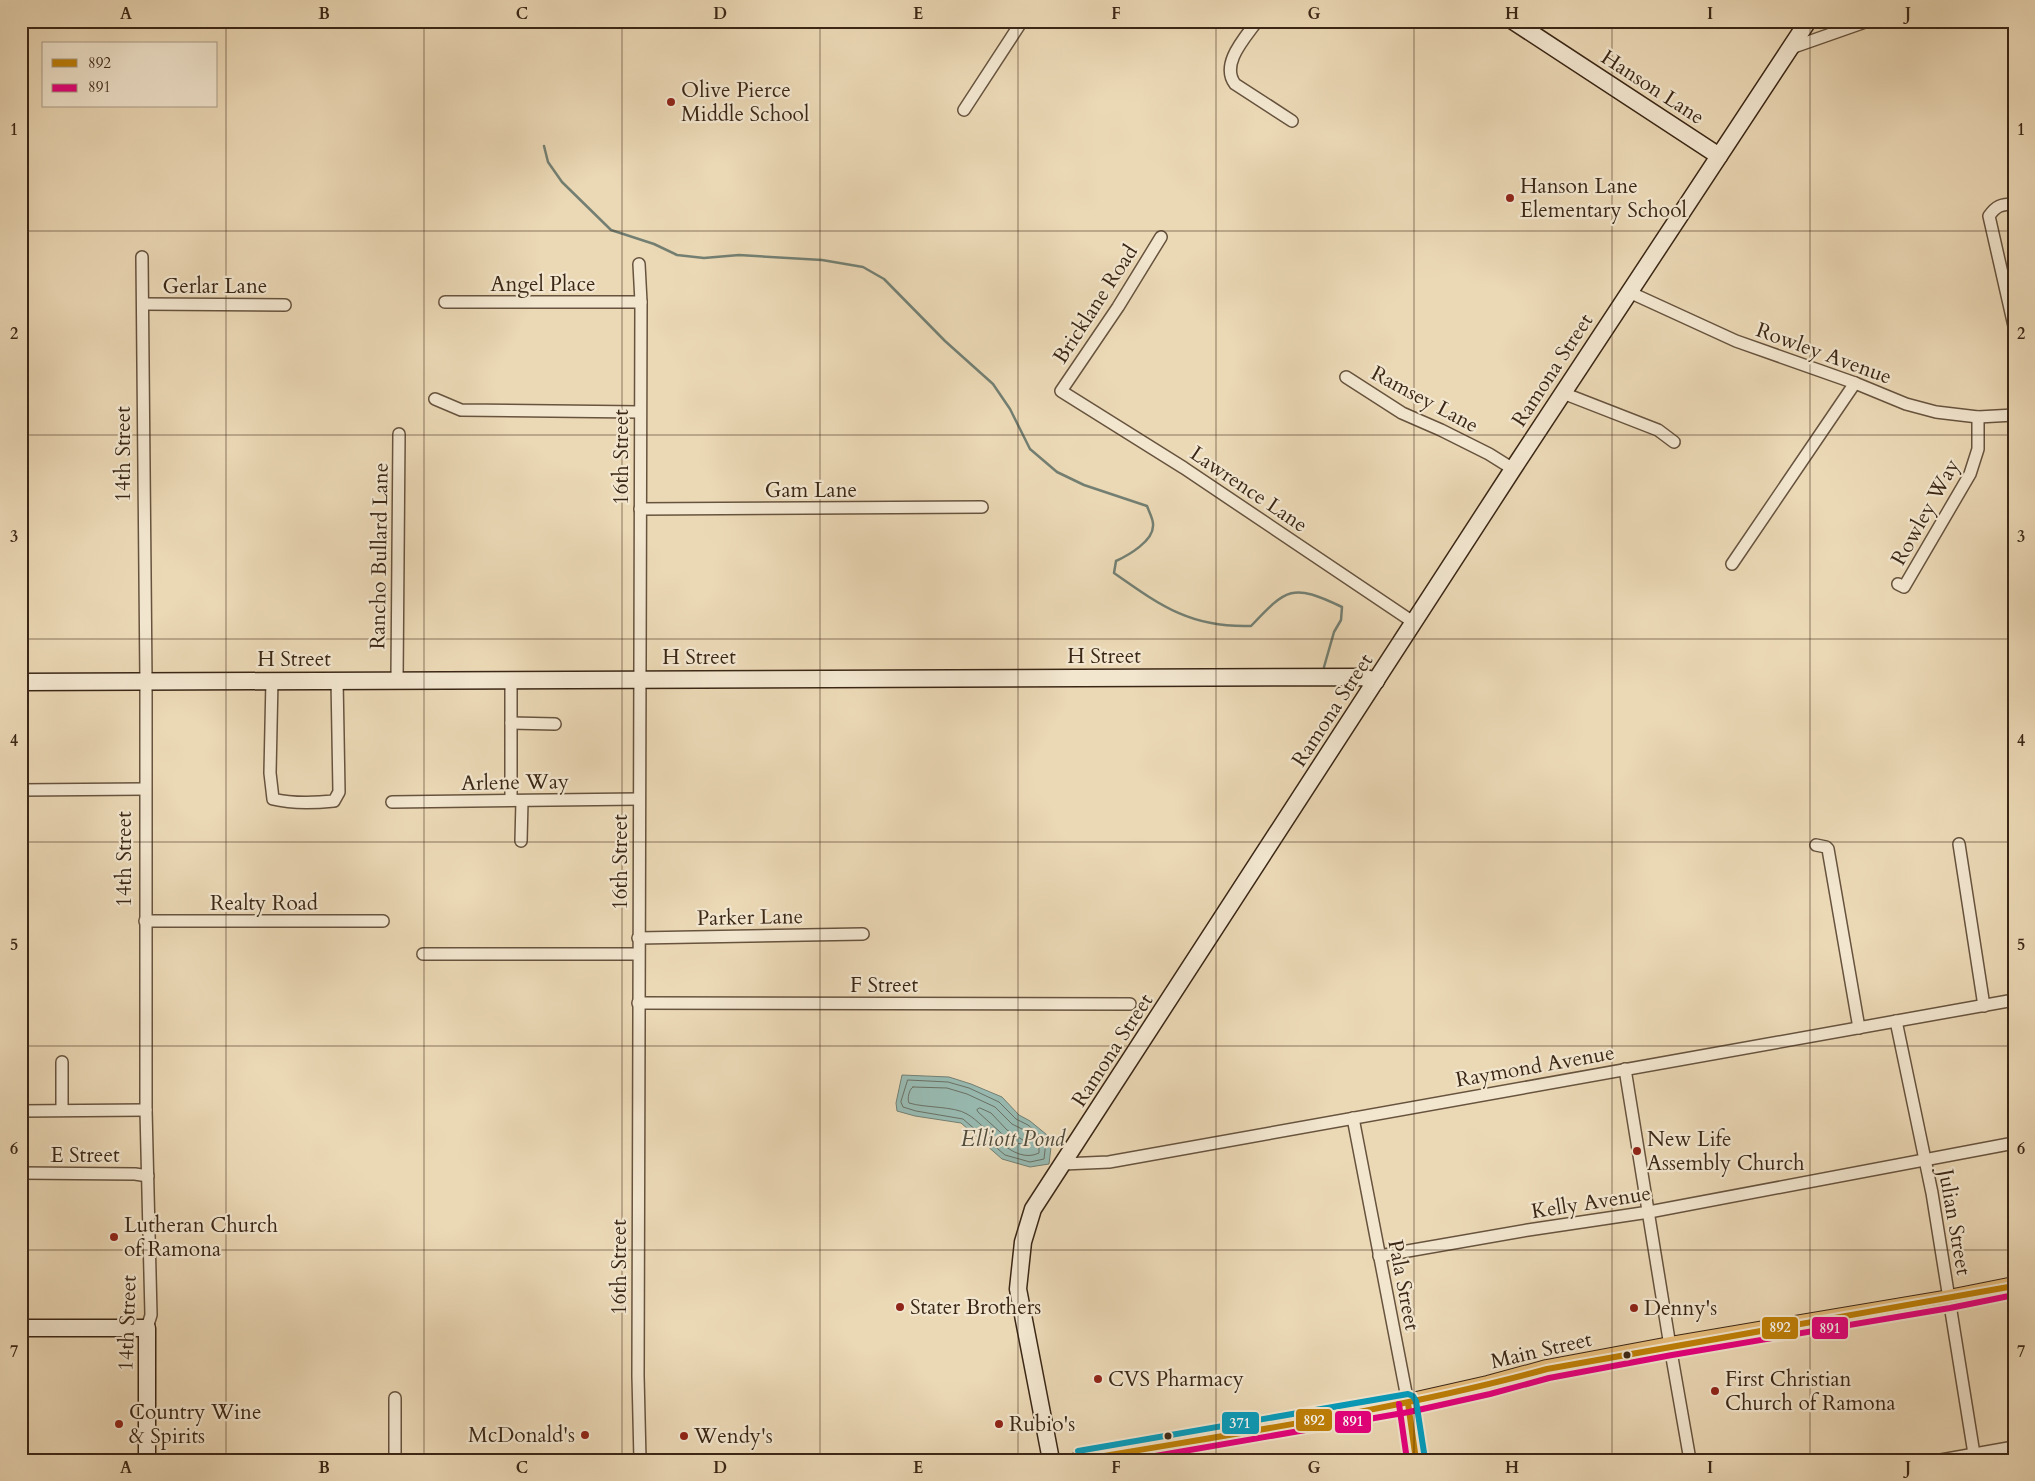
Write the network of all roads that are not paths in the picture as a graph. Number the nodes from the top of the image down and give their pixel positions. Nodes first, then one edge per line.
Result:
1 (1022, 21) edge
2 (1257, 21) edge
3 (1513, 21) edge
4 (1808, 21) edge
5 (1868, 21) edge
6 (1791, 48) junction
7 (964, 110) dead end
8 (1292, 121) dead end
9 (1719, 156) junction
10 (2014, 204) edge
11 (1161, 236) dead end
12 (142, 257) dead end
13 (639, 264) dead end
14 (1629, 292) junction
15 (445, 302) dead end
16 (641, 302) junction
17 (144, 304) junction
18 (285, 305) dead end
19 (2014, 326) edge
20 (1346, 377) dead end
21 (1855, 383) junction
22 (1061, 391) joint
23 (1563, 393) junction
24 (435, 399) dead end
25 (640, 412) junction
26 (2014, 415) edge
27 (1978, 417) junction
28 (399, 434) dead end
29 (1674, 442) dead end
30 (1513, 469) junction
31 (982, 508) dead end
32 (640, 509) junction
33 (1732, 564) dead end
34 (1898, 584) dead end
35 (1413, 622) junction
36 (639, 678) junction
37 (397, 679) junction
38 (512, 679) junction
39 (272, 680) junction
40 (337, 680) junction
41 (146, 681) junction
42 (1376, 681) junction
43 (21, 682) edge
44 (511, 722) junction
45 (556, 724) dead end
46 (21, 790) edge
47 (145, 790) junction
48 (639, 799) junction
49 (517, 800) junction
50 (392, 802) dead end
51 (521, 841) dead end
52 (1959, 844) dead end
53 (1816, 845) dead end
54 (145, 921) junction
55 (383, 921) dead end
56 (863, 934) dead end
57 (638, 938) junction
58 (423, 954) dead end
59 (638, 954) junction
60 (2014, 1000) edge
61 (638, 1003) junction
62 (1130, 1004) dead end
63 (1984, 1006) junction
64 (1896, 1021) junction
65 (1859, 1028) junction
66 (62, 1062) dead end
67 (1625, 1069) junction
68 (62, 1110) junction
69 (146, 1110) junction
70 (21, 1111) edge
71 (1353, 1118) junction
72 (2014, 1143) edge
73 (1925, 1161) junction
74 (1063, 1164) junction
75 (21, 1173) edge
76 (148, 1176) junction
77 (1648, 1212) junction
78 (1379, 1256) junction
79 (2014, 1286) edge
80 (1949, 1299) junction
81 (21, 1328) edge
82 (148, 1328) junction
83 (1670, 1346) junction
84 (395, 1398) dead end
85 (1408, 1403) junction
86 (2014, 1447) edge
87 (1975, 1457) edge
88 (146, 1460) edge
89 (395, 1460) edge
90 (640, 1460) edge
91 (1051, 1460) edge
92 (1080, 1460) edge
93 (1416, 1460) edge
94 (1690, 1460) edge
95 (1941, 1460) edge

1 - 7 street
2 - 8 street
3 - 9 street, Hanson Lane
4 - 6 street, Ramona Street
5 - 6 street
6 - 9 street, Ramona Street
9 - 14 street, Ramona Street
10 - 19 street
11 - 22 street, Bricklane Road
12 - 17 street, 14th Street
13 - 16 street, 16th Street
14 - 21 street, Rowley Avenue
14 - 23 street, Ramona Street
15 - 16 street, Angel Place
16 - 25 street, 16th Street
17 - 18 street, Gerlar Lane
17 - 41 street, 14th Street
20 - 30 street, Ramsey Lane
21 - 27 street, Rowley Avenue
21 - 33 street
22 - 35 street, Lawrence Lane
23 - 29 street
23 - 30 street, Ramona Street
24 - 25 street
25 - 32 street, 16th Street
26 - 27 street, Rowley Avenue
27 - 34 street, Rowley Way
28 - 37 street, Rancho Bullard Lane
30 - 35 street, Ramona Street
31 - 32 street, Gam Lane
32 - 36 street, 16th Street
35 - 42 street, Ramona Street
36 - 38 street, H Street
36 - 42 street, H Street
36 - 48 street, 16th Street
37 - 38 street, H Street
37 - 40 street, H Street
38 - 44 street
39 - 40 street, H Street
39 - 40 street
39 - 41 street, H Street
41 - 43 street, H Street
41 - 47 street, 14th Street
42 - 74 street, Ramona Street
44 - 45 street
44 - 49 street
46 - 47 street
47 - 54 street, 14th Street
48 - 49 street, Arlene Way
48 - 57 street, 16th Street
49 - 50 street, Arlene Way
49 - 51 street
52 - 63 street
53 - 65 street
54 - 55 street, Realty Road
54 - 69 street, 14th Street
56 - 57 street, Parker Lane
57 - 59 street, 16th Street
58 - 59 street
59 - 61 street, 16th Street
60 - 63 street, Raymond Avenue
61 - 62 street, F Street
61 - 90 street, 16th Street
63 - 64 street, Raymond Avenue
64 - 65 street, Raymond Avenue
64 - 73 street, Julian Street
65 - 67 street, Raymond Avenue
66 - 68 street
67 - 71 street, Raymond Avenue
67 - 77 street
68 - 69 street
68 - 70 street
69 - 76 street, 14th Street
71 - 74 street, Raymond Avenue
71 - 78 street, Pala Street
72 - 73 street, Kelly Avenue
73 - 77 street, Kelly Avenue
73 - 80 street, Julian Street
74 - 91 street, Ramona Street
75 - 76 street, E Street
76 - 82 street, 14th Street
77 - 78 street, Kelly Avenue
77 - 83 street
78 - 85 street, Pala Street
79 - 80 main road, Main Street
80 - 83 main road, Main Street
80 - 87 street, Julian Street
81 - 82 street
82 - 88 street, 14th Street
83 - 85 main road, Main Street
83 - 94 street
84 - 89 street
85 - 92 main road, Main Street
85 - 93 street, Pala Street
86 - 87 street
87 - 95 street

